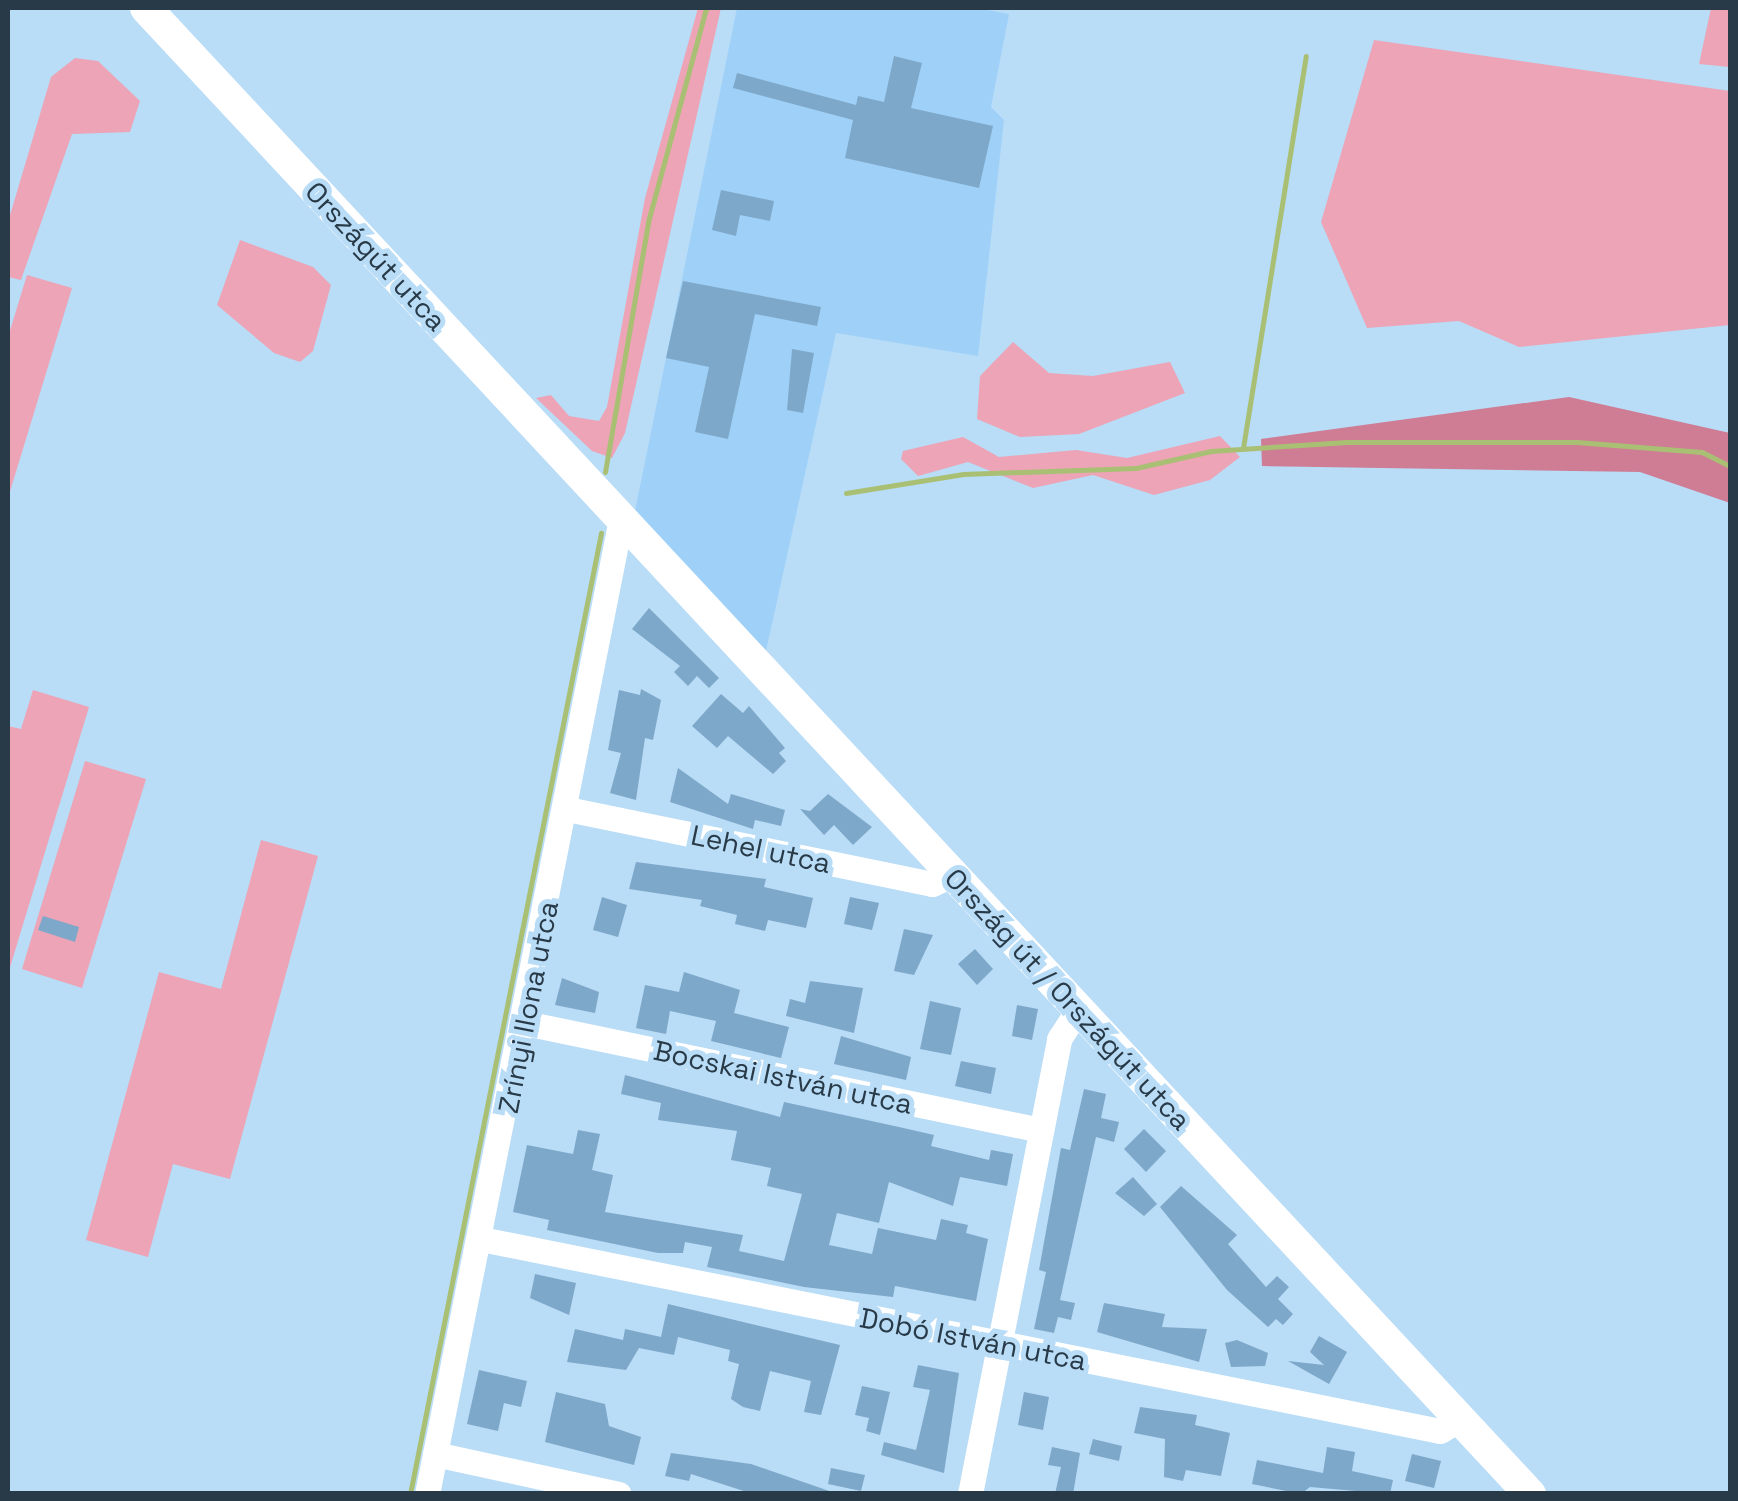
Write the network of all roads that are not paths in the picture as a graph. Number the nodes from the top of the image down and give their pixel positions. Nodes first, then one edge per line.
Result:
1 (146, 8) edge
2 (614, 512) junction
3 (567, 809) junction
4 (952, 875) junction
5 (1077, 1011) junction
6 (525, 1023) junction
7 (1041, 1130) junction
8 (481, 1239) junction
9 (999, 1344) junction
10 (1462, 1418) junction
11 (435, 1454) junction
12 (427, 1494) edge
13 (620, 1494) edge
14 (970, 1494) edge
15 (1530, 1494) edge

1 - 2 main road, Országút utca
2 - 3 street, Zrínyi Ilona utca
2 - 4 main road, Ország út / Országút utca
3 - 4 street, Lehel utca
3 - 6 street, Zrínyi Ilona utca
4 - 5 main road, Ország út / Országút utca
5 - 7 street
5 - 10 main road, Ország út / Országút utca
6 - 7 street, Bocskai István utca
6 - 8 street, Zrínyi Ilona utca
7 - 9 street
8 - 9 street, Dobó István utca
8 - 11 street, Zrínyi Ilona utca
9 - 10 street, Dobó István utca
9 - 14 street
10 - 15 main road, Ország út / Országút utca
11 - 12 street, Zrínyi Ilona utca
11 - 13 street

